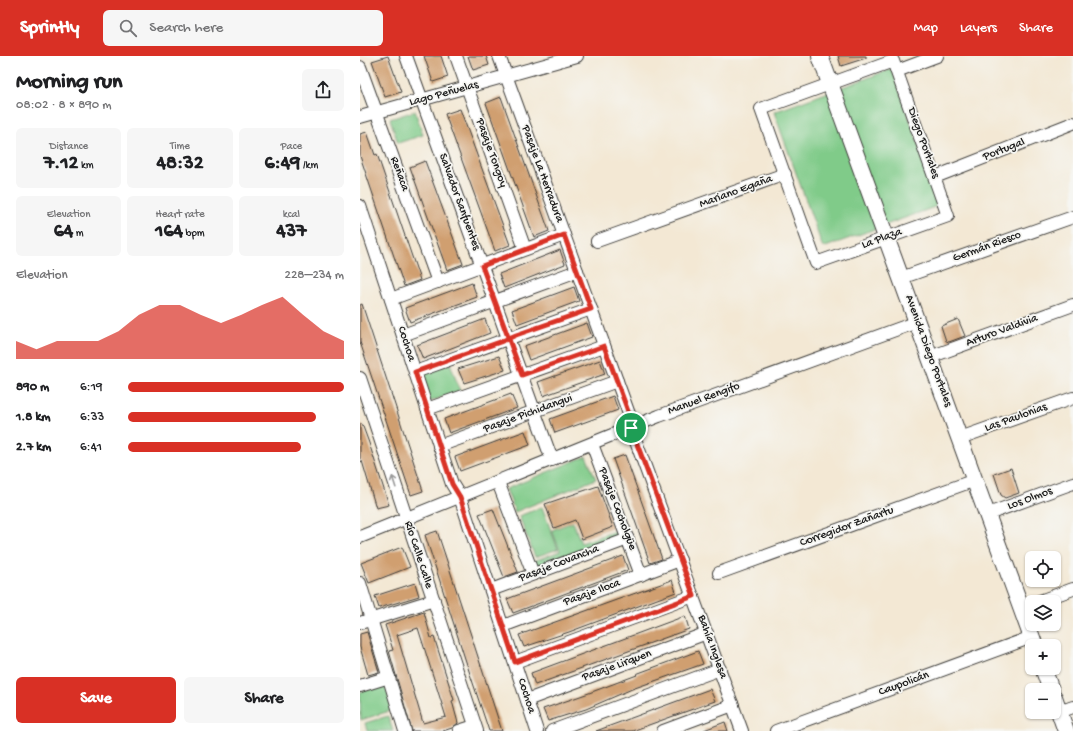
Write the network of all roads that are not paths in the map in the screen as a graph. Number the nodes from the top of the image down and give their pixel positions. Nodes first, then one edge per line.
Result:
1 (406, 56) edge
2 (456, 56) edge
3 (499, 56) edge
4 (577, 56) edge
5 (820, 56) edge
6 (937, 56) edge
7 (360, 67) edge
8 (897, 71) junction
9 (507, 76) junction
10 (831, 85) junction
11 (467, 87) junction
12 (422, 100) junction
13 (376, 112) junction
14 (360, 117) edge
15 (1073, 123) edge
16 (785, 174) junction
17 (935, 177) junction
18 (360, 206) edge
19 (948, 216) joint
20 (1073, 216) edge
21 (564, 235) junction
22 (887, 238) junction
23 (597, 241) dead end
24 (525, 249) junction
25 (482, 266) junction
26 (577, 271) junction
27 (901, 278) junction
28 (438, 282) junction
29 (391, 299) junction
30 (495, 301) junction
31 (1073, 305) edge
32 (591, 309) junction
33 (917, 322) junction
34 (403, 335) junction
35 (508, 338) junction
36 (604, 346) junction
37 (930, 357) junction
38 (415, 372) junction
39 (522, 375) junction
40 (360, 381) edge
41 (617, 381) junction
42 (1073, 398) edge
43 (427, 409) junction
44 (535, 411) junction
45 (631, 428) junction
46 (960, 438) junction
47 (592, 444) junction
48 (439, 446) junction
49 (552, 460) junction
50 (975, 480) junction
51 (498, 482) junction
52 (1073, 483) edge
53 (460, 497) junction
54 (988, 514) junction
55 (406, 519) junction
56 (360, 537) edge
57 (628, 539) junction
58 (680, 560) junction
59 (719, 573) dead end
60 (532, 574) junction
61 (641, 575) junction
62 (360, 583) edge
63 (1073, 589) edge
64 (491, 590) junction
65 (1056, 595) edge
66 (694, 596) junction
67 (434, 600) junction
68 (1025, 601) edge
69 (366, 621) edge
70 (503, 626) junction
71 (707, 633) junction
72 (1025, 644) edge
73 (515, 662) junction
74 (720, 669) junction
75 (389, 677) junction
76 (360, 686) edge
77 (527, 700) junction
78 (733, 705) junction
79 (1062, 705) edge
80 (476, 728) edge
81 (405, 731) edge
82 (459, 731) edge
83 (537, 731) edge
84 (552, 731) edge
85 (664, 731) edge
86 (742, 731) edge
87 (776, 731) edge
88 (1066, 731) edge

1 - 12 street, Salvador Sanfuentes
2 - 11 street, Pasaje Tongoy
3 - 9 street, Pasaje La Herradura
4 - 9 street, Lago Peñuelas
5 - 10 main road, Avenida Diego Portales
6 - 8 street
7 - 13 street, Reñaca
8 - 10 street
8 - 17 street, Diego Portales
9 - 11 street, Lago Peñuelas
9 - 21 street, Pasaje La Herradura
10 - 16 street, Mariano Egaña
10 - 22 main road, Avenida Diego Portales
11 - 12 street, Lago Peñuelas
11 - 24 street, Pasaje Tongoy
12 - 13 street, Lago Peñuelas
12 - 25 street, Salvador Sanfuentes
13 - 14 street, Lago Peñuelas
13 - 28 street, Reñaca
15 - 17 street, Portugal
16 - 22 street, La Plaza
16 - 23 street, Mariano Egaña
17 - 19 street, Diego Portales
18 - 29 street, Cochoa
19 - 22 street, La Plaza
20 - 27 street, Germán Riesco
21 - 24 street
21 - 26 street, Pasaje La Herradura
22 - 27 main road, Avenida Diego Portales
24 - 25 street
25 - 28 street
25 - 30 street, Salvador Sanfuentes
26 - 30 street
26 - 32 street, Pasaje La Herradura
27 - 33 main road, Avenida Diego Portales
28 - 29 street
29 - 34 street, Cochoa
30 - 34 street
30 - 35 street, Salvador Sanfuentes
31 - 37 street, Arturo Valdivia
32 - 35 street
32 - 36 street, Pasaje La Herradura
33 - 37 main road, Avenida Diego Portales
33 - 45 street, Manuel Rengifo
34 - 38 street, Cochoa
35 - 38 street
35 - 39 street, Salvador Sanfuentes
36 - 39 street
36 - 41 street, Pasaje La Herradura
37 - 46 main road, Avenida Diego Portales
38 - 43 street, Cochoa
39 - 43 street
39 - 44 street, Salvador Sanfuentes
55 -> 40 street, Río Calle Calle
41 - 44 street, Pasaje Pichidangui
41 - 45 street, Pasaje La Herradura
42 - 46 street, Las Paulonias
43 - 48 street, Cochoa
44 - 48 street, Pasaje Pichidangui
44 - 49 street, Salvador Sanfuentes
45 - 47 street, Manuel Rengifo
45 - 58 street, Bahía Inglesa
46 - 50 main road, Avenida Diego Portales
47 - 49 street, Manuel Rengifo
47 - 57 street, Pasaje Cocholgüe
48 - 53 street, Cochoa
49 - 51 street, Manuel Rengifo
50 - 54 main road, Avenida Diego Portales
50 - 59 street, Corregidor Zañartu
51 - 53 street, Manuel Rengifo
51 - 60 street
52 - 54 street, Los Olmos
53 - 55 street, Manuel Rengifo
53 - 64 street, Cochoa
54 - 68 main road, Avenida Diego Portales
55 - 56 street, Manuel Rengifo
55 - 67 street, Río Calle Calle
57 - 60 street, Pasaje Covancha
57 - 61 street, Pasaje Cocholgüe
58 - 61 street, Pasaje Iloca
58 - 66 street, Bahía Inglesa
60 - 64 street, Pasaje Covancha
61 - 70 street, Pasaje Iloca
62 - 69 street
63 - 65 street
64 - 70 street, Cochoa
66 - 71 street, Bahía Inglesa
66 - 73 street
67 - 69 street
67 - 80 street, Río Calle Calle
69 - 75 street
70 - 73 street, Cochoa
71 - 74 street, Bahía Inglesa
71 - 77 street, Pasaje Lirquen
72 - 87 street, Caupolicán
73 - 77 street, Cochoa
74 - 78 street, Bahía Inglesa
74 - 84 street
75 - 76 street
75 - 81 street
77 - 83 street, Cochoa
78 - 85 street
78 - 86 street, Bahía Inglesa
79 - 88 main road
80 - 82 street

